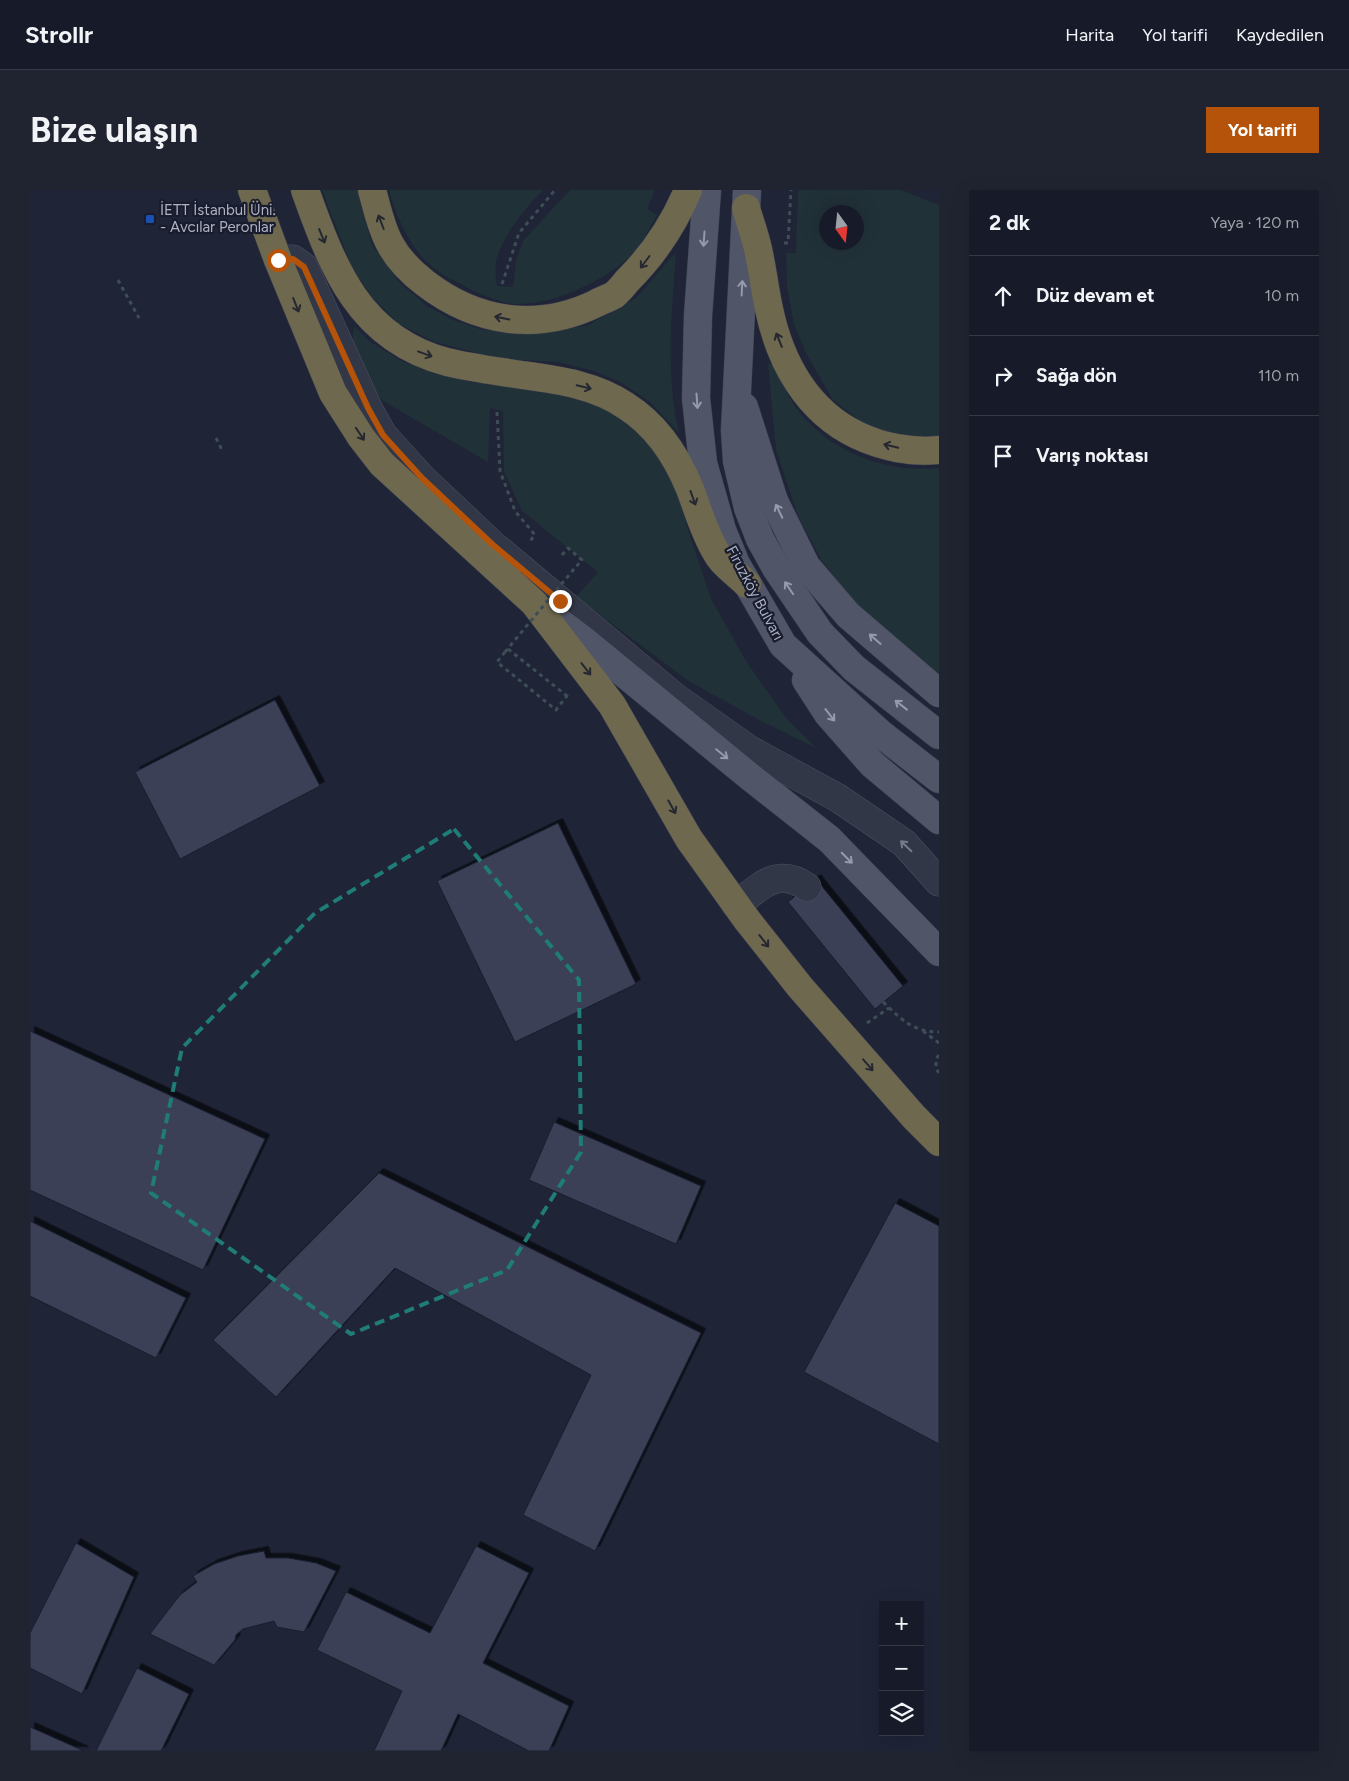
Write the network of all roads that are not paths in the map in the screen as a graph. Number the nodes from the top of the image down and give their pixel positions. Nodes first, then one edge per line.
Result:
1 (252, 190) edge
2 (305, 190) edge
3 (372, 190) edge
4 (688, 190) edge
5 (707, 190) edge
6 (746, 199) edge
7 (278, 260) junction
8 (738, 389) junction
9 (939, 450) edge
10 (747, 584) junction
11 (534, 603) junction
12 (783, 646) junction
13 (939, 693) edge
14 (939, 735) edge
15 (939, 779) edge
16 (939, 820) edge
17 (939, 882) edge
18 (807, 887) dead end
19 (736, 905) junction
20 (939, 952) edge
21 (939, 1142) edge

1 - 7 highway
2 -> 10 highway
4 -> 3 highway
5 -> 10 main road, Firuzköy Bulvarı
8 -> 6 main road, Firuzköy Bulvarı
9 -> 6 highway
7 -> 11 highway
17 -> 7 lane
13 -> 8 main road
14 -> 8 main road, Firuzköy Bulvarı
10 - 12 main road, Firuzköy Bulvarı
11 -> 19 highway
11 -> 20 main road
12 - 15 main road, Firuzköy Bulvarı
12 -> 16 main road
18 - 19 lane
19 -> 21 highway

